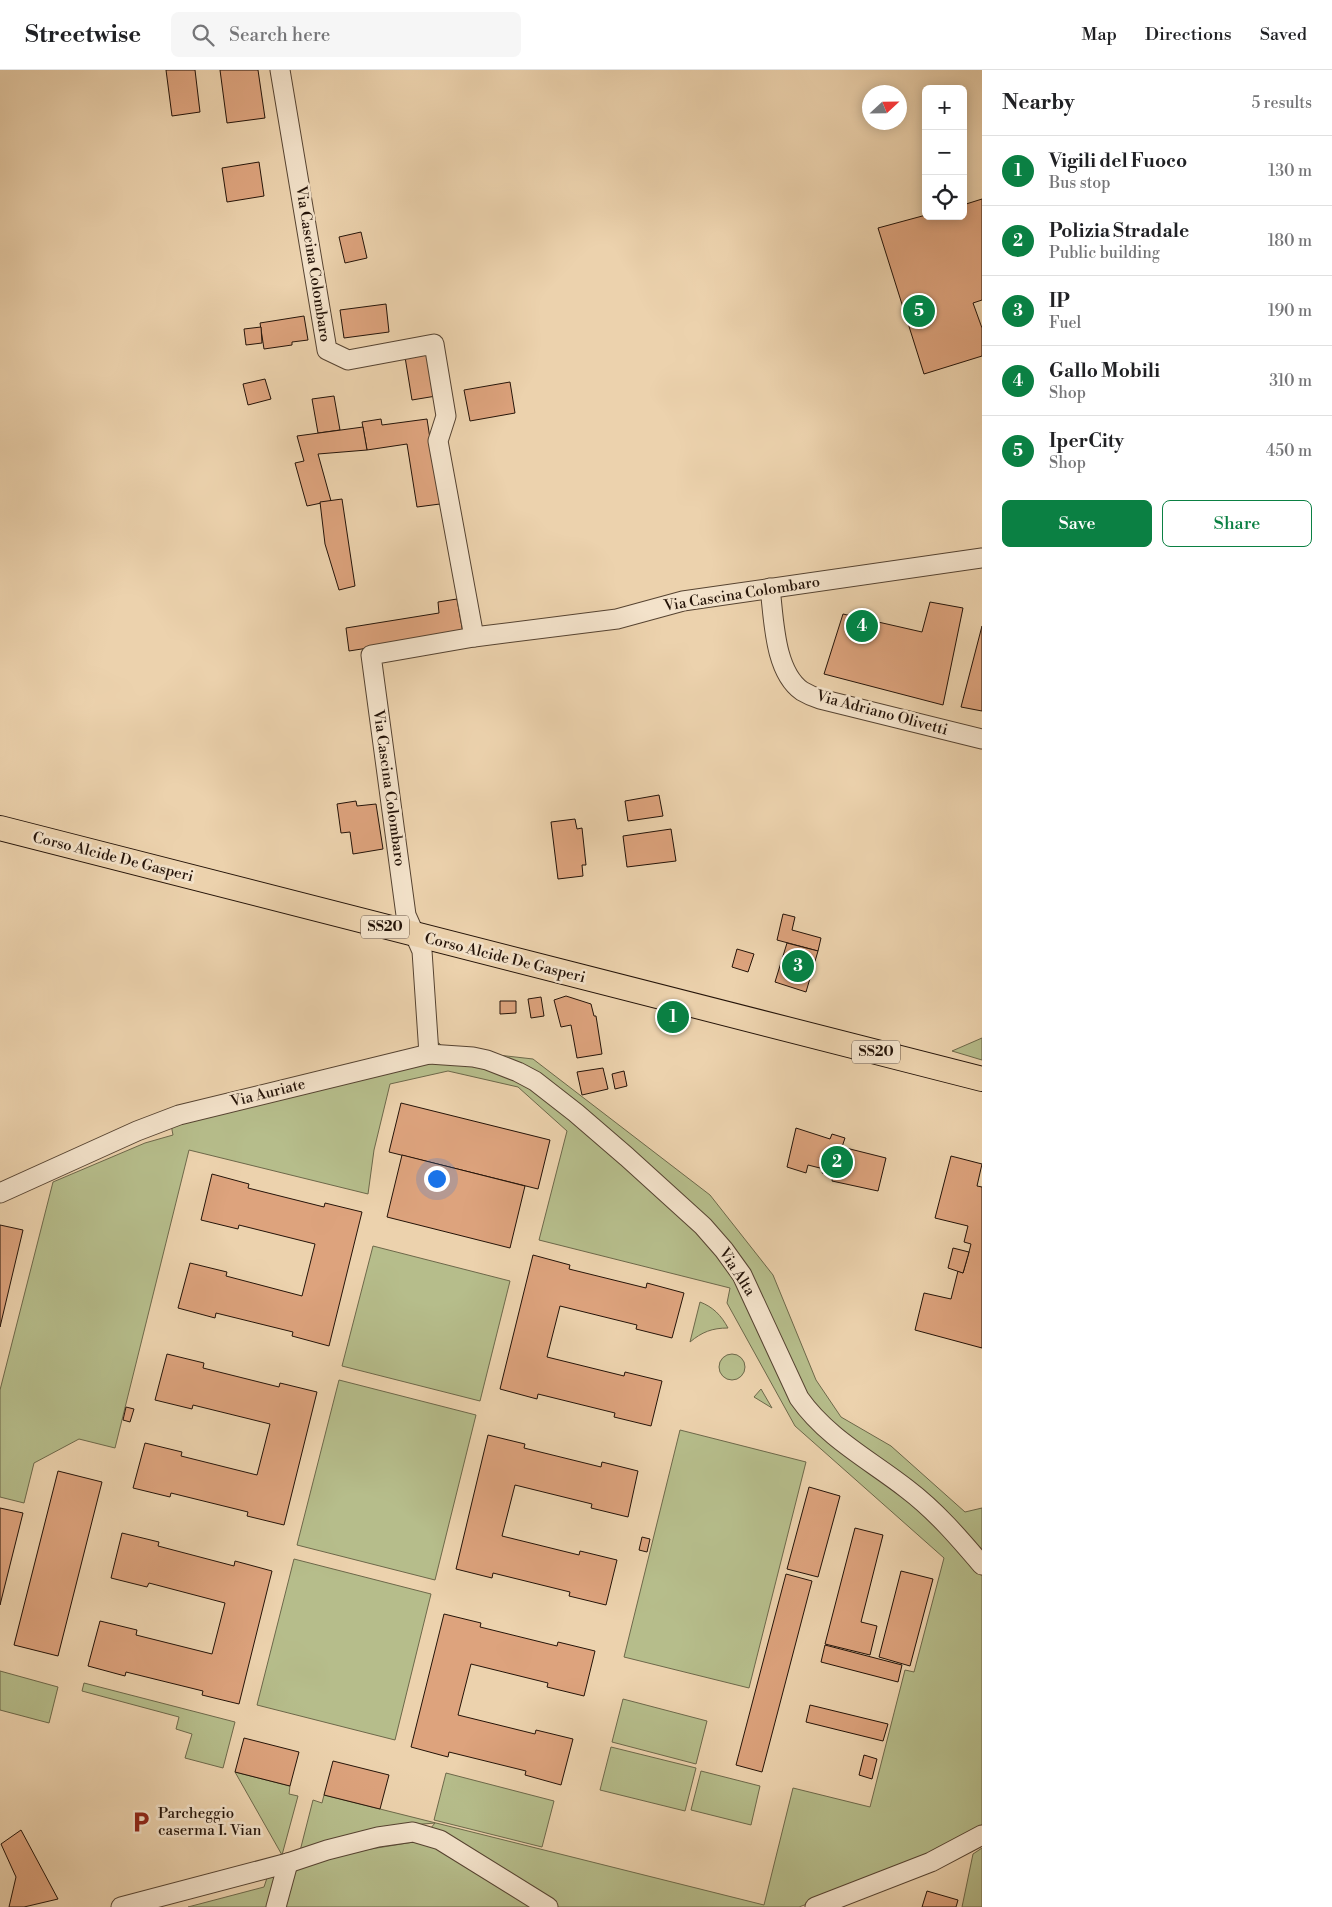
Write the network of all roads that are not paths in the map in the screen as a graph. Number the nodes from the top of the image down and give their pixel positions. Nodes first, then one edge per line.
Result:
1 (280, 70) edge
2 (982, 558) edge
3 (770, 588) junction
4 (474, 637) junction
5 (982, 739) edge
6 (0, 828) edge
7 (415, 934) junction
8 (429, 1054) junction
9 (982, 1079) edge
10 (0, 1193) edge
11 (982, 1565) edge
12 (982, 1836) edge
13 (288, 1863) junction
14 (121, 1907) edge
15 (276, 1907) edge
16 (548, 1907) edge
17 (815, 1907) edge

1 - 4 street, Via Cascina Colombaro
2 - 3 street, Via Cascina Colombaro
3 - 4 street, Via Cascina Colombaro
3 - 5 street, Via Adriano Olivetti
4 - 7 street, Via Cascina Colombaro
6 - 7 main road, Corso Alcide De Gasperi / SS20
7 - 8 street
7 - 9 main road, Corso Alcide De Gasperi / SS20
8 - 10 street, Via Auriate
8 - 11 street, Via Alta
12 - 17 street
13 - 14 street
13 - 15 street
13 - 16 street

